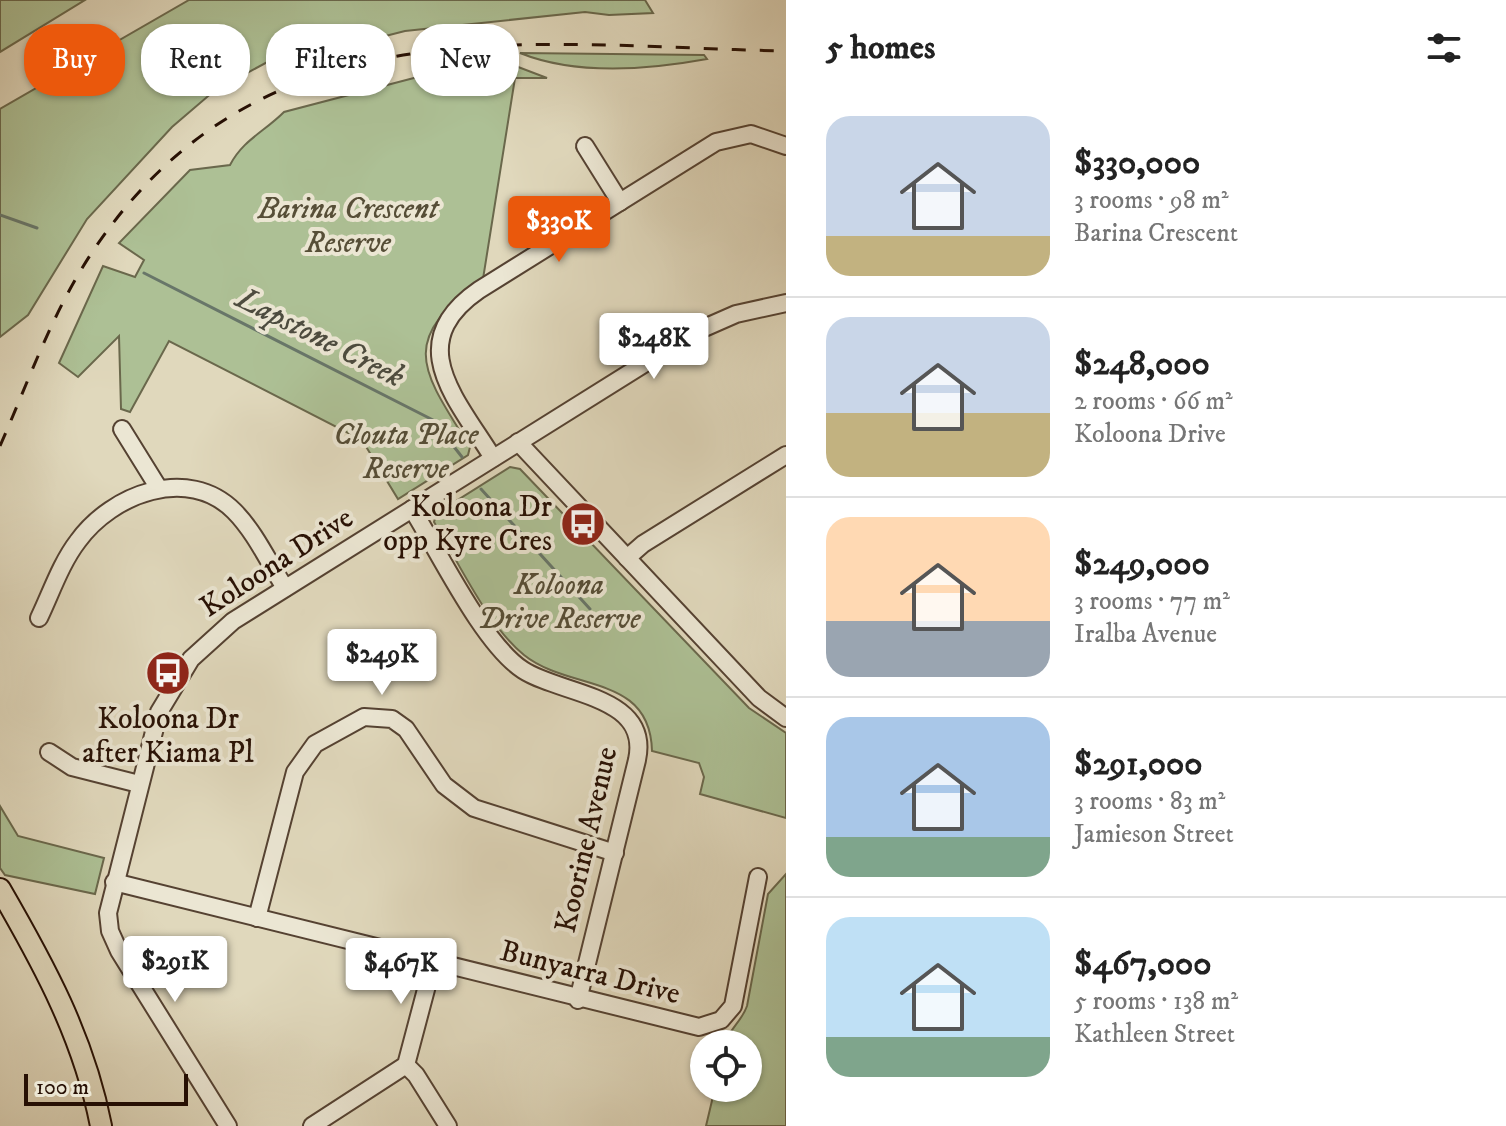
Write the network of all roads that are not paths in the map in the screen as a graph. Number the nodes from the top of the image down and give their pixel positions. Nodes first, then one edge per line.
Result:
1 (585, 146) dead end
2 (786, 146) edge
3 (620, 202) junction
4 (786, 303) edge
5 (122, 429) dead end
6 (518, 442) junction
7 (786, 455) edge
8 (493, 458) junction
9 (158, 487) junction
10 (412, 509) junction
11 (627, 558) junction
12 (285, 588) junction
13 (39, 618) dead end
14 (786, 718) edge
15 (49, 752) dead end
16 (139, 784) junction
17 (615, 853) junction
18 (758, 877) dead end
19 (114, 882) junction
20 (0, 889) edge
21 (0, 913) edge
22 (257, 918) junction
23 (433, 963) junction
24 (578, 1000) junction
25 (406, 1065) junction
26 (89, 1126) edge
27 (101, 1126) edge
28 (228, 1126) edge
29 (312, 1126) edge
30 (448, 1126) edge

1 - 3 street
2 - 3 street
3 - 8 street
4 - 6 street, Koloona Drive
5 - 9 street
6 - 8 street, Koloona Drive
6 - 11 street
7 - 11 street
8 - 10 street, Koloona Drive
9 - 12 street
9 - 13 street
10 - 12 street, Koloona Drive
10 - 17 street, Koorine Avenue
11 - 14 street
12 - 16 street, Koloona Drive
15 - 16 street
16 - 19 street, Koloona Drive
17 - 22 street
17 - 24 street, Koorine Avenue
18 - 24 street, Bunyarra Drive
19 - 22 street, Bunyarra Drive
19 - 28 street, Koloona Drive
20 - 27 main road
21 - 26 main road
22 - 23 street, Bunyarra Drive
23 - 24 street, Bunyarra Drive
23 - 25 street
25 - 29 street
25 - 30 street

